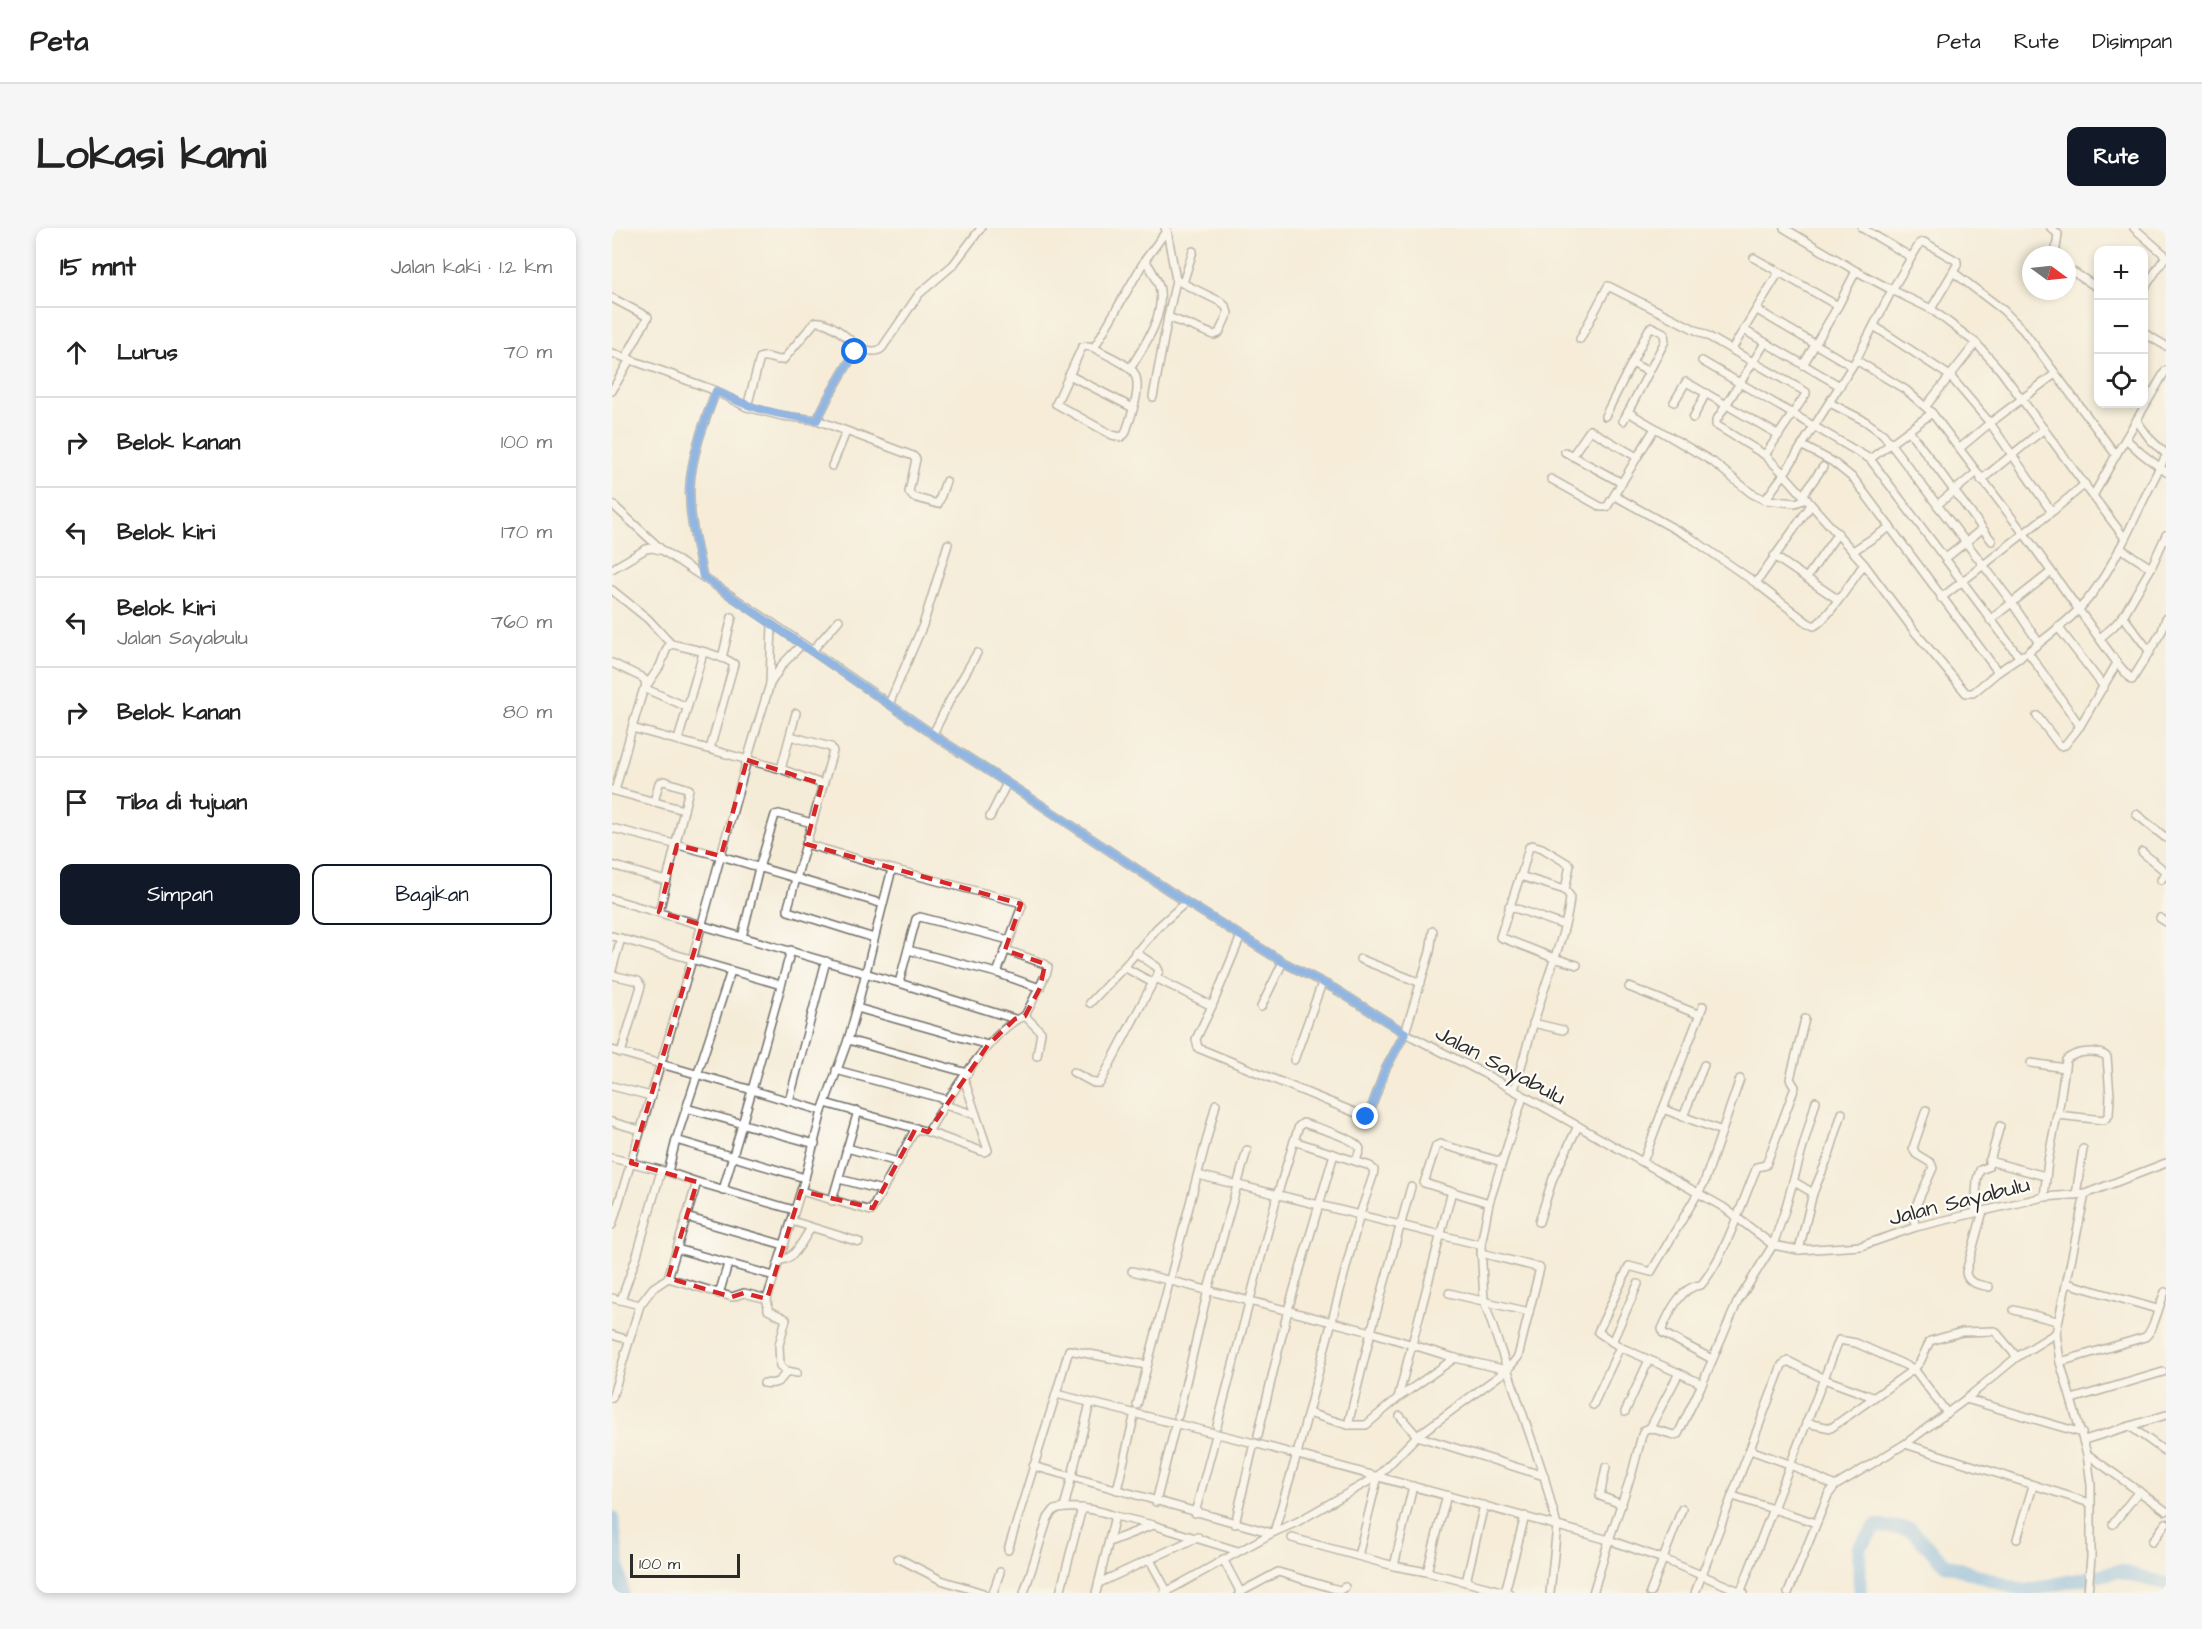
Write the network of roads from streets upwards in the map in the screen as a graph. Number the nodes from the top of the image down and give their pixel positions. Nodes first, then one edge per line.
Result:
1 (981, 228) edge
2 (1784, 228) edge
3 (1862, 228) edge
4 (2051, 228) edge
5 (2134, 228) edge
6 (1166, 229) edge
7 (2060, 231) edge
8 (2057, 246) edge
9 (1193, 251) dead end
10 (1911, 257) junction
11 (1754, 258) dead end
12 (1145, 260) junction
13 (1856, 271) junction
14 (1779, 272) junction
15 (1953, 272) junction
16 (2076, 274) edge
17 (1179, 282) junction
18 (2148, 283) edge
19 (2094, 285) edge
20 (1892, 291) junction
21 (612, 298) edge
22 (1838, 306) junction
23 (1931, 309) junction
24 (1757, 310) junction
25 (1168, 317) junction
26 (1874, 326) junction
27 (1744, 330) junction
28 (2148, 335) edge
29 (1580, 339) dead end
30 (1765, 343) junction
31 (1976, 343) junction
32 (1816, 344) junction
33 (2166, 346) edge
34 (858, 347) junction
35 (1094, 348) junction
36 (1732, 349) junction
37 (612, 353) edge
38 (628, 358) junction
39 (1702, 362) dead end
40 (1753, 362) junction
41 (1632, 363) junction
42 (1854, 363) junction
43 (1803, 365) junction
44 (1130, 369) junction
45 (2166, 370) edge
46 (1648, 372) junction
47 (2055, 374) junction
48 (1069, 375) junction
49 (1950, 376) junction
50 (1739, 383) junction
51 (1840, 386) junction
52 (612, 391) edge
53 (716, 391) junction
54 (1706, 393) junction
55 (1153, 397) dead end
56 (2022, 398) junction
57 (1674, 402) dead end
58 (1830, 403) junction
59 (1727, 405) junction
60 (747, 406) junction
61 (1926, 406) junction
62 (1133, 408) junction
63 (1628, 412) junction
64 (1932, 413) junction
65 (1793, 414) junction
66 (1605, 416) dead end
67 (1693, 417) dead end
68 (817, 420) junction
69 (1623, 421) dead end
70 (2137, 422) junction
71 (1990, 423) junction
72 (1815, 426) junction
73 (1656, 428) junction
74 (2044, 429) junction
75 (1909, 431) junction
76 (846, 432) junction
77 (1779, 435) junction
78 (2127, 438) junction
79 (1891, 443) junction
80 (1803, 446) junction
81 (1960, 448) junction
82 (2163, 452) edge
83 (2011, 454) junction
84 (1765, 455) junction
85 (2116, 455) junction
86 (1637, 457) junction
87 (1870, 459) junction
88 (832, 466) dead end
89 (2158, 466) edge
90 (1823, 467) dead end
91 (1784, 474) junction
92 (1979, 476) junction
93 (1551, 479) dead end
94 (946, 481) dead end
95 (1622, 483) junction
96 (2085, 484) junction
97 (1954, 490) junction
98 (1615, 496) junction
99 (2093, 496) junction
100 (1807, 499) junction
101 (1765, 500) junction
102 (612, 504) edge
103 (1937, 505) junction
104 (2054, 510) junction
105 (1890, 527) junction
106 (1982, 529) junction
107 (1838, 533) junction
108 (2024, 534) junction
109 (2166, 535) edge
110 (2124, 537) junction
111 (1992, 541) dead end
112 (1966, 542) junction
113 (948, 544) dead end
114 (2120, 548) junction
115 (662, 550) junction
116 (1854, 550) junction
117 (1774, 556) junction
118 (1946, 558) junction
119 (1864, 564) junction
120 (1983, 565) junction
121 (2151, 568) junction
122 (612, 569) edge
123 (2051, 572) junction
124 (703, 577) junction
125 (1807, 577) junction
126 (1963, 581) junction
127 (1756, 583) junction
128 (612, 590) edge
129 (1941, 598) junction
130 (1837, 599) junction
131 (2012, 602) junction
132 (2079, 609) junction
133 (2123, 616) junction
134 (732, 617) dead end
135 (2166, 618) edge
136 (839, 620) dead end
137 (1990, 620) junction
138 (772, 623) junction
139 (2058, 627) junction
140 (2100, 638) junction
141 (2039, 643) junction
142 (671, 644) junction
143 (802, 644) junction
144 (812, 651) junction
145 (2028, 652) junction
146 (2150, 652) junction
147 (704, 653) junction
148 (977, 653) dead end
149 (722, 658) junction
150 (2020, 658) junction
151 (612, 663) edge
152 (2117, 663) junction
153 (1998, 672) junction
154 (770, 684) junction
155 (2104, 687) junction
156 (646, 689) junction
157 (889, 704) junction
158 (687, 707) junction
159 (796, 713) dead end
160 (2037, 716) dead end
161 (2080, 726) junction
162 (633, 728) junction
163 (933, 734) junction
164 (790, 736) junction
165 (678, 740) junction
166 (710, 749) junction
167 (747, 760) junction
168 (781, 770) junction
169 (1007, 783) junction
170 (822, 784) junction
171 (613, 790) edge
172 (654, 802) junction
173 (684, 810) junction
174 (2136, 814) dead end
175 (990, 817) dead end
176 (812, 823) junction
177 (612, 828) edge
178 (2166, 838) edge
179 (806, 844) junction
180 (677, 845) junction
181 (2142, 852) dead end
182 (721, 856) junction
183 (612, 865) edge
184 (759, 867) junction
185 (892, 868) junction
186 (2166, 872) edge
187 (1521, 876) junction
188 (796, 879) junction
189 (2161, 880) dead end
190 (666, 882) junction
191 (1564, 890) junction
192 (612, 899) edge
193 (1186, 902) junction
194 (883, 904) junction
195 (1509, 906) junction
196 (659, 912) junction
197 (702, 925) junction
198 (1563, 925) junction
199 (1433, 931) dead end
200 (612, 936) edge
201 (1241, 936) junction
202 (742, 937) junction
203 (874, 938) junction
204 (621, 939) junction
205 (1009, 940) junction
206 (791, 950) junction
207 (908, 950) junction
208 (1006, 950) junction
209 (1136, 952) junction
210 (1554, 958) junction
211 (1360, 959) dead end
212 (692, 960) junction
213 (826, 961) junction
214 (1283, 962) junction
215 (1577, 964) dead end
216 (1124, 968) junction
217 (612, 970) edge
218 (731, 971) junction
219 (866, 974) junction
220 (997, 974) junction
221 (612, 975) edge
222 (1154, 980) junction
223 (899, 982) junction
224 (1322, 982) junction
225 (1421, 983) junction
226 (780, 985) junction
227 (1629, 987) dead end
228 (1040, 988) junction
229 (1090, 1004) dead end
230 (1212, 1006) junction
231 (1703, 1006) dead end
232 (1262, 1007) dead end
233 (856, 1008) junction
234 (1025, 1016) junction
235 (1700, 1016) junction
236 (1015, 1019) junction
237 (1805, 1019) dead end
238 (1533, 1023) junction
239 (1563, 1030) dead end
240 (1405, 1033) junction
241 (848, 1040) junction
242 (988, 1045) junction
243 (612, 1050) edge
244 (621, 1053) junction
245 (1036, 1056) dead end
246 (1294, 1060) dead end
247 (2031, 1062) dead end
248 (660, 1064) junction
249 (1704, 1065) dead end
250 (2065, 1068) junction
251 (836, 1070) junction
252 (1073, 1072) dead end
253 (697, 1074) junction
254 (966, 1076) junction
255 (1740, 1079) dead end
256 (612, 1086) edge
257 (752, 1090) junction
258 (1514, 1090) junction
259 (651, 1096) junction
260 (1523, 1097) junction
261 (789, 1101) junction
262 (1816, 1101) dead end
263 (947, 1102) junction
264 (1216, 1104) dead end
265 (824, 1107) junction
266 (687, 1108) junction
267 (1663, 1109) junction
268 (1926, 1110) dead end
269 (858, 1111) junction
270 (1842, 1113) dead end
271 (976, 1114) junction
272 (2058, 1114) junction
273 (1683, 1117) junction
274 (612, 1122) edge
275 (742, 1124) junction
276 (2000, 1125) dead end
277 (1578, 1126) junction
278 (916, 1128) junction
279 (640, 1130) junction
280 (1722, 1131) junction
281 (928, 1132) junction
282 (676, 1140) junction
283 (1294, 1141) junction
284 (814, 1144) junction
285 (848, 1148) junction
286 (2083, 1149) dead end
287 (1247, 1150) dead end
288 (1334, 1155) junction
289 (732, 1156) junction
290 (612, 1158) edge
291 (1356, 1161) junction
292 (1989, 1161) junction
293 (898, 1162) junction
294 (1502, 1162) junction
295 (1644, 1162) junction
296 (631, 1163) junction
297 (2166, 1163) edge
298 (665, 1171) junction
299 (1197, 1175) junction
300 (2046, 1176) junction
301 (805, 1178) junction
302 (839, 1179) junction
303 (1793, 1181) junction
304 (697, 1182) junction
305 (1238, 1184) junction
306 (1411, 1187) dead end
307 (723, 1190) junction
308 (882, 1190) junction
309 (801, 1191) junction
310 (1452, 1191) junction
311 (1698, 1193) junction
312 (1813, 1193) junction
313 (2085, 1194) junction
314 (2076, 1195) junction
315 (1277, 1196) junction
316 (2044, 1197) junction
317 (832, 1201) junction
318 (1489, 1203) junction
319 (1318, 1206) junction
320 (794, 1210) junction
321 (1979, 1212) junction
322 (1360, 1214) junction
323 (1736, 1216) junction
324 (686, 1217) junction
325 (792, 1221) junction
326 (1539, 1222) dead end
327 (612, 1225) edge
328 (1400, 1225) junction
329 (1916, 1227) junction
330 (811, 1228) junction
331 (1441, 1236) junction
332 (859, 1242) dead end
333 (784, 1245) junction
334 (1773, 1245) junction
335 (677, 1249) junction
336 (1481, 1249) junction
337 (1799, 1250) junction
338 (780, 1260) junction
339 (728, 1264) junction
340 (1132, 1271) dead end
341 (774, 1276) junction
342 (668, 1278) junction
343 (1168, 1281) junction
344 (2067, 1283) junction
345 (1638, 1284) dead end
346 (1989, 1287) dead end
347 (1208, 1290) junction
348 (2165, 1292) edge
349 (1449, 1293) dead end
350 (718, 1294) junction
351 (612, 1298) edge
352 (767, 1299) junction
353 (621, 1300) junction
354 (1484, 1300) junction
355 (1249, 1302) junction
356 (640, 1305) junction
357 (2157, 1309) junction
358 (1288, 1310) junction
359 (2014, 1310) dead end
360 (1529, 1312) junction
361 (2057, 1321) junction
362 (1331, 1322) junction
363 (1371, 1332) junction
364 (2056, 1333) junction
365 (612, 1335) edge
366 (629, 1340) junction
367 (1612, 1342) junction
368 (1413, 1345) junction
369 (1620, 1347) junction
370 (2017, 1357) junction
371 (1455, 1358) junction
372 (1712, 1359) junction
373 (1649, 1360) junction
374 (2060, 1362) junction
375 (1146, 1365) junction
376 (1914, 1369) junction
377 (616, 1370) edge
378 (1507, 1370) junction
379 (787, 1371) junction
380 (796, 1373) dead end
381 (1679, 1373) junction
382 (2165, 1374) edge
383 (1824, 1379) junction
384 (764, 1383) dead end
385 (1702, 1384) junction
386 (1056, 1394) junction
387 (1873, 1397) junction
388 (612, 1398) edge
389 (1398, 1398) junction
390 (1966, 1399) junction
391 (2072, 1399) junction
392 (1090, 1403) junction
393 (1593, 1405) dead end
394 (1136, 1409) junction
395 (1625, 1412) dead end
396 (1308, 1413) junction
397 (1947, 1413) junction
398 (2166, 1415) edge
399 (1400, 1416) dead end
400 (1177, 1420) junction
401 (1806, 1423) junction
402 (1348, 1425) junction
403 (2131, 1427) junction
404 (1650, 1428) junction
405 (1216, 1431) junction
406 (1258, 1435) dead end
407 (1417, 1436) junction
408 (2083, 1437) junction
409 (1254, 1443) junction
410 (1905, 1444) junction
411 (1750, 1450) junction
412 (2166, 1452) edge
413 (1297, 1454) junction
414 (2087, 1454) junction
415 (1790, 1464) junction
416 (1034, 1466) junction
417 (1606, 1467) dead end
418 (1378, 1476) junction
419 (1544, 1476) junction
420 (1072, 1478) junction
421 (1413, 1486) junction
422 (1835, 1486) junction
423 (2033, 1486) junction
424 (1117, 1490) junction
425 (2139, 1491) junction
426 (1447, 1495) junction
427 (1732, 1496) junction
428 (1156, 1502) junction
429 (2090, 1503) junction
430 (1621, 1504) junction
431 (1484, 1505) junction
432 (1064, 1508) junction
433 (1082, 1508) junction
434 (1773, 1508) junction
435 (1683, 1509) dead end
436 (2166, 1511) edge
437 (1195, 1513) junction
438 (1114, 1516) junction
439 (1525, 1516) junction
440 (1816, 1523) junction
441 (2166, 1523) edge
442 (1235, 1524) junction
443 (2113, 1524) dead end
444 (1153, 1525) junction
445 (1557, 1526) junction
446 (1272, 1533) junction
447 (1198, 1538) junction
448 (1292, 1538) dead end
449 (2017, 1539) dead end
450 (1609, 1540) junction
451 (1109, 1542) junction
452 (2152, 1542) dead end
453 (1008, 1550) dead end
454 (1238, 1551) junction
455 (1358, 1556) junction
456 (898, 1558) dead end
457 (1223, 1559) junction
458 (1663, 1559) junction
459 (1150, 1560) junction
460 (1394, 1566) junction
461 (1000, 1572) dead end
462 (1427, 1572) junction
463 (1701, 1576) junction
464 (1466, 1582) junction
465 (1099, 1583) junction
466 (1345, 1587) dead end
467 (1166, 1592) edge
468 (1507, 1592) edge
469 (983, 1593) edge
470 (993, 1593) edge
471 (1024, 1593) edge
472 (1060, 1593) edge
473 (1096, 1593) edge
474 (1240, 1593) edge
475 (1550, 1593) edge
476 (1593, 1593) edge
477 (1650, 1593) edge
478 (1695, 1593) edge
479 (1742, 1593) edge
480 (1788, 1593) edge
481 (2088, 1593) edge

1 - 34 street
2 - 13 street
3 - 10 street
4 - 7 street
5 - 18 street
6 - 12 street
6 - 17 street
7 - 8 street
9 - 17 street
10 - 15 street
10 - 20 street
11 - 14 street
12 - 35 street
12 - 44 street
13 - 20 street
13 - 22 street
14 - 22 street
14 - 24 street
15 - 23 street
15 - 47 street
16 - 19 street
17 - 25 street
17 - 25 street
20 - 23 street
20 - 26 street
21 - 38 street
22 - 32 street
23 - 31 street
24 - 27 street
24 - 32 street
25 - 55 street
26 - 42 street
26 - 49 street
27 - 30 street
27 - 36 street
28 - 33 street
29 - 36 street
30 - 40 street
30 - 43 street
31 - 49 street
31 - 56 street
32 - 42 street
32 - 43 street
34 - 60 street
34 - 68 street
35 - 44 street
35 - 48 street
36 - 40 street
37 - 38 street
38 - 52 street
38 - 53 street
39 - 50 street
40 - 50 street
40 - 65 street
41 - 46 street
41 - 46 street
41 - 66 street
42 - 51 street
42 - 61 street
43 - 51 street
44 - 62 street
45 - 70 street
46 - 63 street
47 - 56 street
47 - 85 street
48 - 62 street
48 - 62 street
49 - 61 street
49 - 71 street
50 - 59 street
50 - 65 street
51 - 58 street
53 - 60 street
53 - 124 street
54 - 57 street
54 - 59 street
54 - 67 street
56 - 71 street
56 - 74 street
58 - 72 street
58 - 79 street
59 - 77 street
59 - 84 street
60 - 68 street
61 - 64 street
63 - 69 street
63 - 73 street
64 - 75 street
64 - 81 street
65 - 72 street
65 - 77 street
68 - 76 street
70 - 78 street
70 - 82 street
71 - 81 street
71 - 83 street
72 - 80 street
72 - 87 street
73 - 86 street
73 - 101 street
74 - 83 street
74 - 96 street
75 - 79 street
75 - 97 street
76 - 88 street
76 - 94 street
77 - 84 street
78 - 85 street
78 - 89 street
79 - 87 street
79 - 103 street
80 - 91 street
80 - 105 street
81 - 92 street
82 - 89 street
83 - 92 street
83 - 104 street
84 - 91 street
85 - 99 street
86 - 95 street
86 - 95 street
87 - 118 street
89 - 110 street
90 - 100 street
91 - 100 street
91 - 101 street
92 - 97 street
92 - 108 street
93 - 98 street
95 - 98 street
96 - 99 street
96 - 104 street
97 - 103 street
97 - 106 street
98 - 127 street
99 - 110 street
100 - 101 street
100 - 107 street
100 - 117 street
102 - 115 street, Jalan Sayabulu
103 - 112 street
104 - 108 street
105 - 116 street
105 - 129 street
106 - 111 street
106 - 112 street
107 - 116 street
107 - 125 street
108 - 120 street
108 - 123 street
109 - 121 street
110 - 114 street
112 - 118 street
112 - 120 street
113 - 157 street
114 - 121 street
114 - 132 street
115 - 122 street
115 - 124 street, Jalan Sayabulu
116 - 119 street
117 - 125 street
117 - 127 street
118 - 126 street
119 - 130 street
119 - 153 street
120 - 126 street
120 - 131 street
121 - 133 street
123 - 131 street
123 - 132 street
124 - 138 street, Jalan Sayabulu
125 - 130 street
126 - 129 street
126 - 137 street
127 - 130 street
128 - 142 street
129 - 153 street
131 - 137 street
131 - 141 street
132 - 139 street
132 - 140 street
133 - 140 street
133 - 146 street
134 - 149 street
135 - 146 street
136 - 144 street
137 - 150 street
138 - 143 street, Jalan Sayabulu
138 - 154 street
139 - 141 street
139 - 155 street
140 - 152 street
141 - 145 street
142 - 147 street
142 - 156 street
143 - 144 street, Jalan Sayabulu
143 - 154 street
144 - 157 street, Jalan Sayabulu
145 - 150 street
145 - 161 street
146 - 152 street
147 - 149 street
147 - 158 street
148 - 163 street
149 - 166 street
150 - 153 street
151 - 156 street
152 - 155 street
154 - 167 street
155 - 161 street
156 - 158 street
156 - 162 street
157 - 163 street, Jalan Sayabulu
158 - 165 street
159 - 164 street
160 - 161 street
162 - 165 street
162 - 171 street
163 - 169 street, Jalan Sayabulu
164 - 168 street
164 - 170 street
165 - 166 street
166 - 167 street
167 - 168 street
167 - 182 street
168 - 170 street
169 - 175 street
169 - 193 street, Jalan Sayabulu
170 - 176 street
171 - 172 street
172 - 173 street
172 - 173 street
173 - 180 street
174 - 178 street
176 - 179 street
176 - 184 street
177 - 180 street
179 - 185 street
179 - 188 street
180 - 182 street
180 - 190 street
181 - 186 street
182 - 184 street
182 - 197 street
183 - 190 street
184 - 188 street
184 - 202 street
185 - 194 street
185 - 205 street
186 - 189 street
187 - 191 street
187 - 191 street
187 - 195 street
188 - 194 street
188 - 203 street
190 - 196 street
191 - 198 street
192 - 196 street
193 - 201 street, Jalan Sayabulu
193 - 209 street
194 - 203 street
195 - 198 street
195 - 210 street
196 - 197 street
197 - 202 street
197 - 212 street
198 - 210 street
199 - 225 street
200 - 204 street
201 - 214 street, Jalan Sayabulu
201 - 230 street
202 - 206 street
203 - 219 street
204 - 212 street
204 - 217 street
205 - 207 street
205 - 208 street
206 - 213 street
206 - 226 street
207 - 220 street
207 - 223 street
208 - 220 street
208 - 228 street
209 - 216 street
209 - 222 street
210 - 215 street
210 - 238 street
211 - 225 street
212 - 218 street
212 - 248 street
213 - 219 street
213 - 261 street
214 - 224 street, Jalan Sayabulu
214 - 232 street
216 - 222 street
216 - 229 street
218 - 226 street
218 - 253 street
219 - 223 street
219 - 233 street
220 - 228 street
221 - 244 street
222 - 230 street
222 - 252 street
223 - 236 street
224 - 240 street, Jalan Sayabulu
224 - 246 street
225 - 240 street
226 - 257 street
227 - 235 street
228 - 234 street
230 - 240 street
231 - 235 street
233 - 241 street
233 - 242 street
234 - 236 street
234 - 245 street
235 - 267 street
236 - 242 street
237 - 323 street
238 - 239 street
238 - 258 street
240 - 258 street, Jalan Sayabulu
241 - 251 street
241 - 254 street
242 - 254 street
243 - 244 street
244 - 248 street
247 - 250 street
248 - 253 street
248 - 259 street
249 - 273 street
250 - 272 street
250 - 272 street
251 - 263 street
251 - 265 street
253 - 257 street
253 - 266 street
254 - 263 street
254 - 271 street
255 - 280 street
256 - 259 street
257 - 261 street
257 - 275 street
258 - 260 street, Jalan Sayabulu
259 - 279 street
260 - 277 street, Jalan Sayabulu
260 - 294 street
261 - 265 street
262 - 303 street
263 - 271 street
263 - 281 street
264 - 299 street
265 - 269 street
265 - 284 street
266 - 275 street
266 - 282 street
267 - 273 street
267 - 295 street
268 - 329 street
269 - 278 street
269 - 285 street
270 - 312 street
271 - 281 street
272 - 300 street
273 - 280 street
274 - 279 street
275 - 284 street
275 - 289 street
276 - 292 street
277 - 295 street, Jalan Sayabulu
277 - 326 street
278 - 281 street
278 - 293 street
279 - 296 street
280 - 311 street
282 - 289 street
282 - 298 street
283 - 288 street
283 - 291 street
283 - 315 street
284 - 301 street
285 - 293 street
285 - 302 street
286 - 314 street
287 - 305 street
288 - 291 street
288 - 319 street
289 - 301 street
289 - 307 street
290 - 296 street
291 - 322 street
292 - 300 street
292 - 321 street
293 - 308 street
294 - 310 street
294 - 318 street
295 - 311 street, Jalan Sayabulu
296 - 298 street
296 - 327 street
297 - 313 street, Jalan Sayabulu
298 - 304 street
298 - 353 street
299 - 305 street
299 - 343 street
300 - 316 street
301 - 309 street
302 - 308 street
302 - 317 street
303 - 312 street
303 - 334 street
304 - 307 street
304 - 324 street
305 - 315 street
305 - 347 street
306 - 328 street
307 - 320 street
308 - 317 street
309 - 317 street
309 - 320 street
310 - 318 street
310 - 331 street
311 - 323 street, Jalan Sayabulu
311 - 367 street
312 - 337 street
313 - 314 street, Jalan Sayabulu
313 - 344 street
314 - 316 street, Jalan Sayabulu
315 - 319 street
315 - 355 street
316 - 321 street, Jalan Sayabulu
318 - 336 street
319 - 322 street
319 - 358 street
320 - 325 street
321 - 329 street, Jalan Sayabulu
321 - 346 street
322 - 328 street
322 - 362 street
323 - 334 street, Jalan Sayabulu
323 - 372 street
324 - 333 street
324 - 335 street
325 - 330 street
325 - 333 street
328 - 331 street
328 - 363 street
329 - 337 street, Jalan Sayabulu
330 - 332 street
330 - 338 street
331 - 336 street
331 - 368 street
333 - 338 street
334 - 337 street, Jalan Sayabulu
334 - 372 street
335 - 339 street
335 - 342 street
336 - 354 street
336 - 360 street
338 - 341 street
339 - 341 street
339 - 350 street
340 - 343 street
341 - 352 street
342 - 350 street
342 - 356 street
343 - 347 street
343 - 375 street
344 - 357 street
344 - 361 street
345 - 367 street
347 - 355 street
347 - 400 street
348 - 357 street
349 - 354 street
350 - 352 street
351 - 353 street
352 - 379 street
353 - 356 street
354 - 360 street
354 - 378 street
355 - 358 street
355 - 405 street
356 - 366 street
357 - 374 street
358 - 362 street
358 - 406 street
359 - 361 street
360 - 378 street
361 - 364 street
362 - 363 street
362 - 396 street
363 - 368 street
363 - 402 street
364 - 370 street
364 - 374 street
365 - 366 street
366 - 377 street
367 - 369 street
368 - 371 street
368 - 389 street
369 - 373 street
369 - 393 street
370 - 376 street
370 - 390 street
371 - 378 street
371 - 389 street
372 - 385 street
373 - 381 street
373 - 395 street
374 - 391 street
375 - 386 street
375 - 394 street
376 - 383 street
376 - 387 street
376 - 397 street
377 - 388 street
378 - 407 street
378 - 419 street
379 - 380 street
379 - 384 street
381 - 385 street
381 - 404 street
382 - 391 street
383 - 387 street
383 - 401 street
383 - 411 street
385 - 404 street
386 - 392 street
386 - 416 street
387 - 401 street
389 - 402 street
390 - 397 street
390 - 408 street
391 - 408 street
392 - 394 street
392 - 420 street
394 - 400 street
394 - 424 street
396 - 402 street
396 - 413 street
397 - 410 street
398 - 403 street
399 - 407 street
400 - 405 street
400 - 428 street
401 - 415 street
403 - 408 street
403 - 412 street
404 - 430 street
405 - 409 street
405 - 437 street
407 - 418 street
407 - 419 street
408 - 414 street
409 - 413 street
409 - 442 street
410 - 422 street
410 - 423 street
411 - 415 street
411 - 427 street
413 - 418 street
413 - 446 street
414 - 425 street
414 - 429 street
415 - 422 street
415 - 434 street
416 - 420 street
416 - 453 street
417 - 430 street
418 - 421 street
418 - 446 street
418 - 455 street
419 - 445 street
420 - 424 street
420 - 432 street
421 - 426 street
421 - 460 street
422 - 440 street
423 - 429 street
423 - 449 street
424 - 428 street
425 - 436 street
425 - 443 street
426 - 431 street
426 - 462 street
427 - 434 street
427 - 463 street
428 - 437 street
429 - 481 street
430 - 450 street
431 - 439 street
431 - 464 street
432 - 433 street
432 - 471 street
433 - 438 street
433 - 472 street
434 - 440 street
434 - 479 street
435 - 458 street
437 - 442 street
438 - 444 street
438 - 451 street
439 - 445 street
439 - 468 street
440 - 480 street
441 - 452 street
442 - 446 street
444 - 447 street
444 - 451 street
445 - 450 street
445 - 475 street
446 - 454 street
447 - 454 street
447 - 459 street
448 - 455 street
450 - 458 street
450 - 476 street
451 - 465 street
454 - 457 street
455 - 460 street
456 - 469 street
457 - 467 street
457 - 474 street
458 - 463 street
458 - 477 street
459 - 465 street
459 - 467 street
460 - 462 street
461 - 470 street
462 - 464 street
463 - 478 street
463 - 479 street
464 - 468 street
465 - 473 street
466 - 474 street

